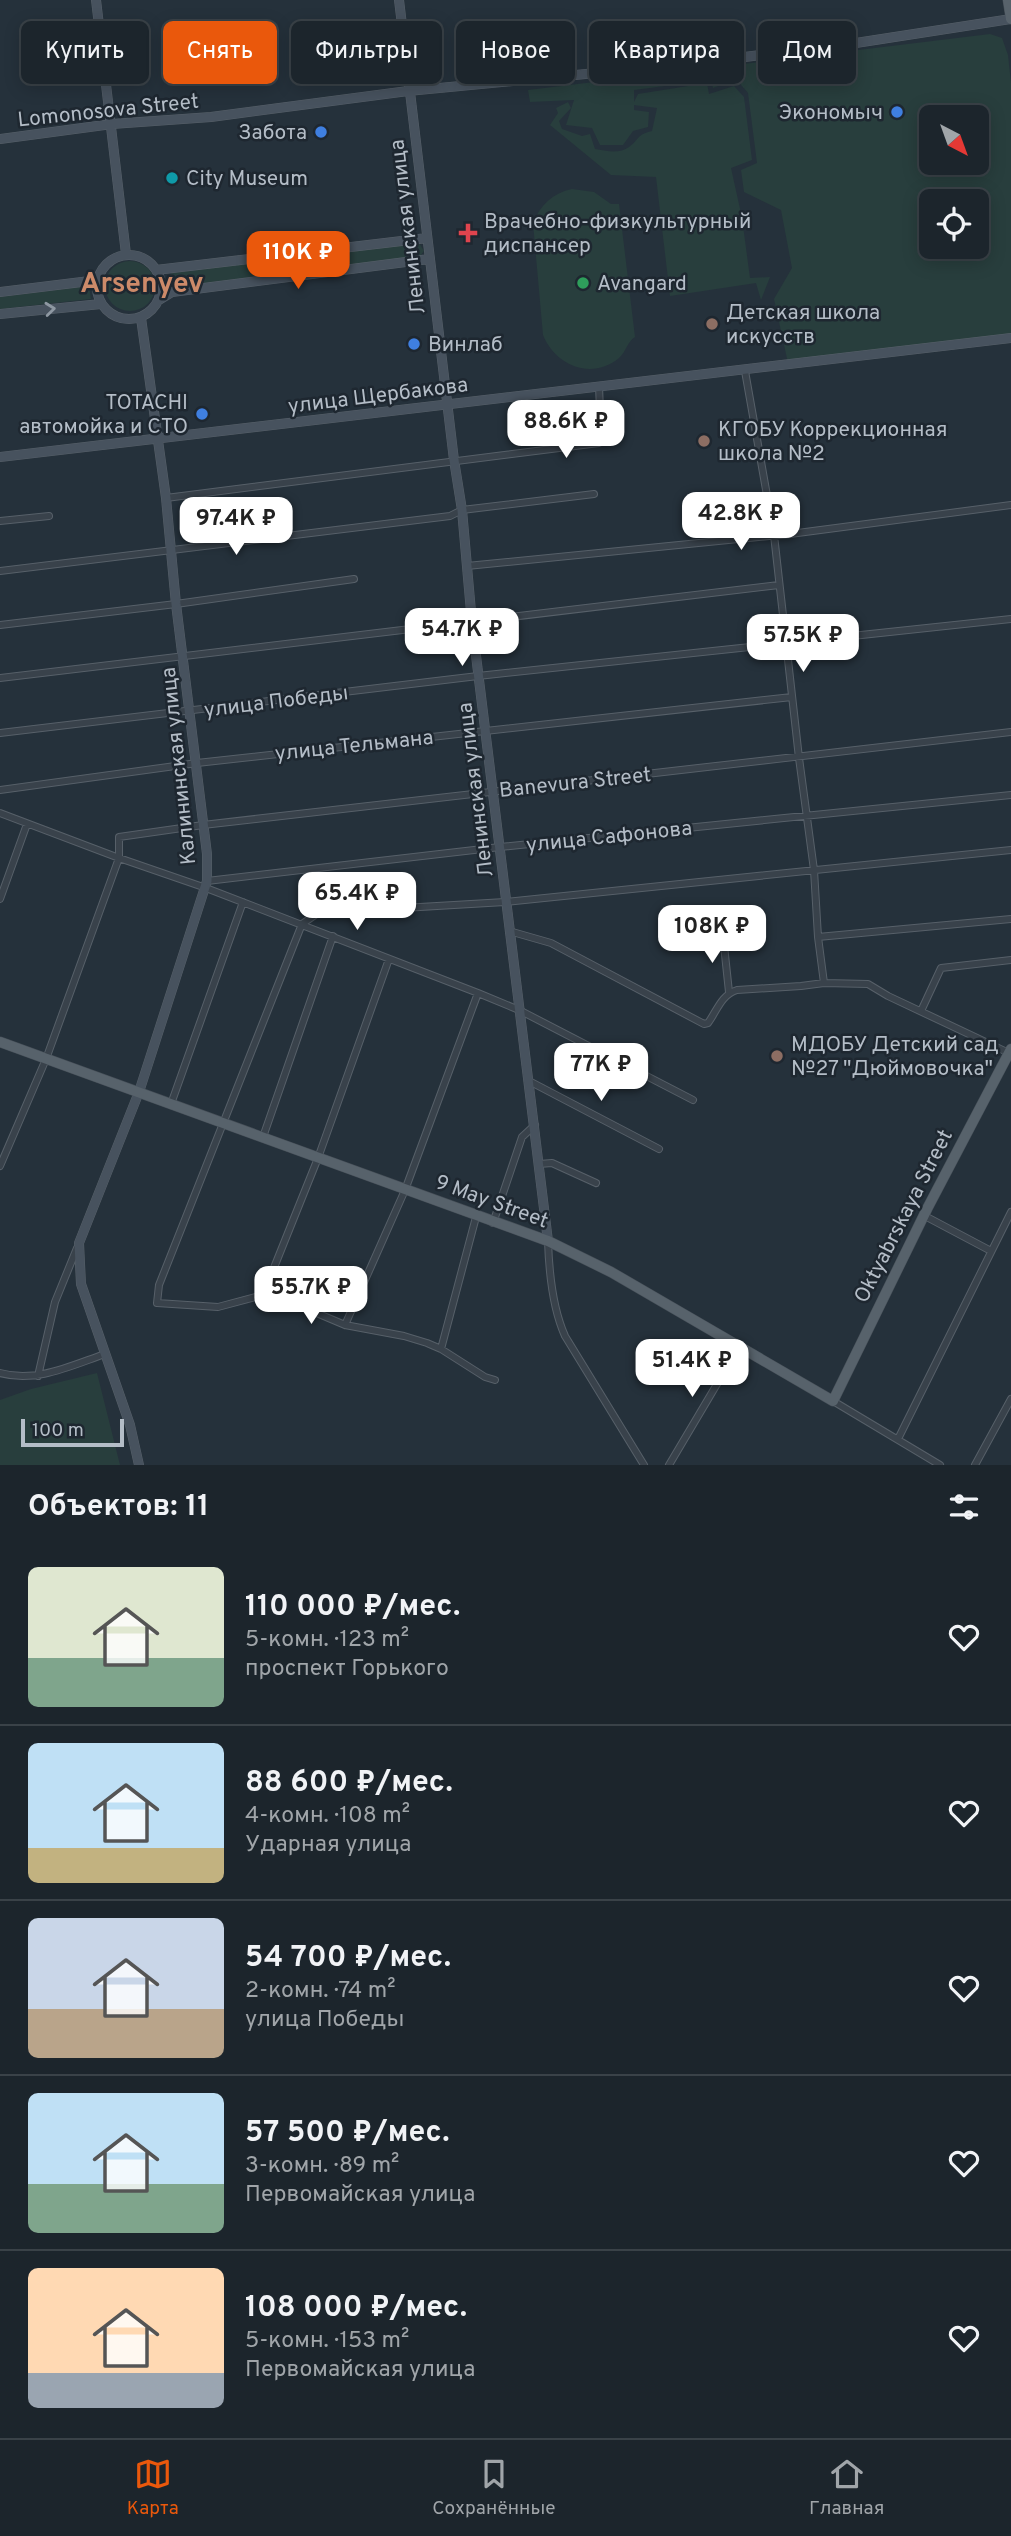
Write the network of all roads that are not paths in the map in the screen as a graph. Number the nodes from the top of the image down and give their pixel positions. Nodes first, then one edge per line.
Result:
1 (96, 0) edge
2 (399, 0) edge
3 (1009, 0) edge
4 (1011, 19) edge
5 (408, 91) junction
6 (112, 124) junction
7 (0, 139) edge
8 (427, 239) junction
9 (126, 254) junction
10 (429, 259) junction
11 (156, 270) junction
12 (97, 280) junction
13 (0, 292) edge
14 (159, 300) junction
15 (100, 304) junction
16 (0, 314) edge
17 (141, 318) junction
18 (1011, 338) edge
19 (745, 371) junction
20 (598, 386) junction
21 (447, 405) junction
22 (156, 438) junction
23 (0, 457) edge
24 (454, 460) junction
25 (594, 494) dead end
26 (166, 498) junction
27 (1011, 505) edge
28 (462, 510) junction
29 (49, 516) dead end
30 (0, 521) edge
31 (774, 535) junction
32 (171, 552) junction
33 (467, 566) junction
34 (0, 571) edge
35 (354, 579) dead end
36 (779, 585) junction
37 (176, 604) junction
38 (1011, 619) edge
39 (472, 623) junction
40 (0, 625) edge
41 (786, 643) junction
42 (183, 656) junction
43 (478, 676) junction
44 (0, 678) edge
45 (792, 697) junction
46 (189, 711) junction
47 (485, 730) junction
48 (1011, 732) edge
49 (0, 733) edge
50 (799, 758) junction
51 (197, 763) junction
52 (0, 790) edge
53 (494, 791) junction
54 (1011, 795) edge
55 (0, 813) edge
56 (808, 817) junction
57 (27, 824) junction
58 (203, 825) junction
59 (500, 847) junction
60 (1011, 850) edge
61 (118, 858) junction
62 (814, 870) junction
63 (207, 884) junction
64 (0, 899) edge
65 (243, 902) junction
66 (505, 902) junction
67 (1011, 919) edge
68 (302, 924) junction
69 (509, 931) junction
70 (333, 936) junction
71 (723, 936) dead end
72 (818, 937) junction
73 (389, 959) junction
74 (1011, 960) edge
75 (824, 983) junction
76 (478, 992) junction
77 (729, 992) junction
78 (519, 1010) junction
79 (921, 1012) junction
80 (0, 1042) edge
81 (1010, 1051) edge
82 (46, 1059) junction
83 (529, 1081) junction
84 (139, 1092) junction
85 (692, 1100) dead end
86 (172, 1104) junction
87 (225, 1124) junction
88 (535, 1125) junction
89 (263, 1137) junction
90 (659, 1149) dead end
91 (318, 1158) junction
92 (539, 1164) junction
93 (0, 1166) edge
94 (596, 1183) dead end
95 (405, 1191) junction
96 (1011, 1212) edge
97 (923, 1215) junction
98 (476, 1217) junction
99 (493, 1223) junction
100 (548, 1241) junction
101 (79, 1243) junction
102 (991, 1251) junction
103 (263, 1295) junction
104 (345, 1325) junction
105 (739, 1348) junction
106 (441, 1349) junction
107 (105, 1354) junction
108 (0, 1373) edge
109 (38, 1376) junction
110 (495, 1380) dead end
111 (1011, 1399) edge
112 (833, 1401) junction
113 (898, 1439) junction
114 (139, 1465) edge
115 (644, 1465) edge
116 (669, 1465) edge
117 (940, 1465) edge
118 (975, 1465) edge

1 - 6 main road
2 - 5 main road, Ленинская улица
3 - 4 main road
4 - 5 main road, Lomonosova Street
5 - 6 main road, Lomonosova Street
5 - 8 main road, Ленинская улица
6 - 7 main road, Lomonosova Street
6 - 9 main road
8 - 10 main road, Ленинская улица
8 - 11 main road
9 - 11 main road
9 - 12 main road
10 - 14 main road
10 - 21 main road, Ленинская улица
11 - 14 main road
12 - 13 main road
12 - 15 main road
14 - 17 main road
16 -> 15 main road
15 - 17 main road
17 - 22 main road, Калининская улица
18 - 19 main road, улица Щербакова
19 - 20 main road, улица Щербакова
19 - 31 street
20 - 21 main road, улица Щербакова
20 - 24 street
21 - 22 main road, улица Щербакова
21 - 24 main road, Ленинская улица
22 - 23 main road, улица Щербакова
22 - 26 main road, Калининская улица
24 - 26 street
24 - 28 main road, Ленинская улица
25 - 28 street
26 - 32 main road, Калининская улица
27 - 31 street
28 - 32 street
28 - 33 main road, Ленинская улица
29 - 30 street
31 - 33 street
31 - 36 street
32 - 34 street
32 - 37 main road, Калининская улица
33 - 39 main road, Ленинская улица
35 - 37 street
36 - 39 street
36 - 41 street
37 - 40 street
37 - 42 main road, Калининская улица
38 - 41 street, улица Победы
39 - 42 street
39 - 43 main road, Ленинская улица
41 - 43 street, улица Победы
41 - 45 street
42 - 44 street
42 - 46 main road, Калининская улица
43 - 46 street, улица Победы
43 - 47 main road, Ленинская улица
45 - 47 street, улица Тельмана
45 - 50 street
46 - 49 street, улица Победы
46 - 51 main road, Калининская улица
47 - 51 street, улица Тельмана
47 - 53 main road, Ленинская улица
48 - 50 street, Banevura Street
50 - 53 street, Banevura Street
50 - 56 street
51 - 52 street, улица Тельмана
51 - 58 main road, Калининская улица
53 - 58 street, Banevura Street
53 - 59 main road, Ленинская улица
54 - 56 street, улица Сафонова
55 - 57 street
56 - 59 street, улица Сафонова
56 - 62 street
57 - 61 street
57 - 64 street
58 - 61 street, Banevura Street
58 - 63 main road, Калининская улица
59 - 63 street, улица Сафонова
59 - 66 main road, Ленинская улица
60 - 62 street
61 - 63 street
61 - 82 street
62 - 66 street
62 - 72 street
63 - 65 street
63 - 84 main road, Калининская улица
65 - 68 street
65 - 86 street
66 - 68 street
66 - 69 main road, Ленинская улица
67 - 72 street
68 - 70 street
68 - 87 street
69 - 77 street
69 - 78 main road, Ленинская улица
70 - 73 street
70 - 89 street
71 - 77 street
72 - 75 street
73 - 76 street
73 - 91 street
74 - 79 street
75 - 77 street
75 - 79 street
76 - 78 street
76 - 95 street
78 - 83 main road, Ленинская улица
78 - 85 street
79 - 81 street
80 - 82 main road, 9 May Street
81 - 97 main road, Oktyabrskaya Street
82 - 84 main road, 9 May Street
82 - 93 street
83 - 88 main road, Ленинская улица
83 - 90 street
84 - 86 main road, 9 May Street
84 - 101 main road, Калининская улица
86 - 87 main road, 9 May Street
87 - 89 main road, 9 May Street
87 - 103 street
88 - 92 main road, Ленинская улица
88 - 99 street
89 - 91 main road, 9 May Street
91 - 95 main road, 9 May Street
91 - 103 street
92 - 94 street
92 - 100 main road, Ленинская улица
95 - 98 main road, 9 May Street
95 - 104 street
96 - 102 street
97 - 102 street
97 - 112 main road, Oktyabrskaya Street
98 - 99 main road, 9 May Street
98 - 106 street
99 - 100 main road, 9 May Street
100 - 105 main road, 9 May Street
100 - 115 street
101 - 107 main road, Калининская улица
101 - 109 street
102 - 113 street
103 - 104 street
104 - 106 street
105 - 112 main road, 9 May Street
105 - 116 street
106 - 110 street
107 - 109 street
107 - 114 main road, Калининская улица
108 - 109 street
111 - 118 street
112 - 113 street, 9 May Street
113 - 117 street, 9 May Street

